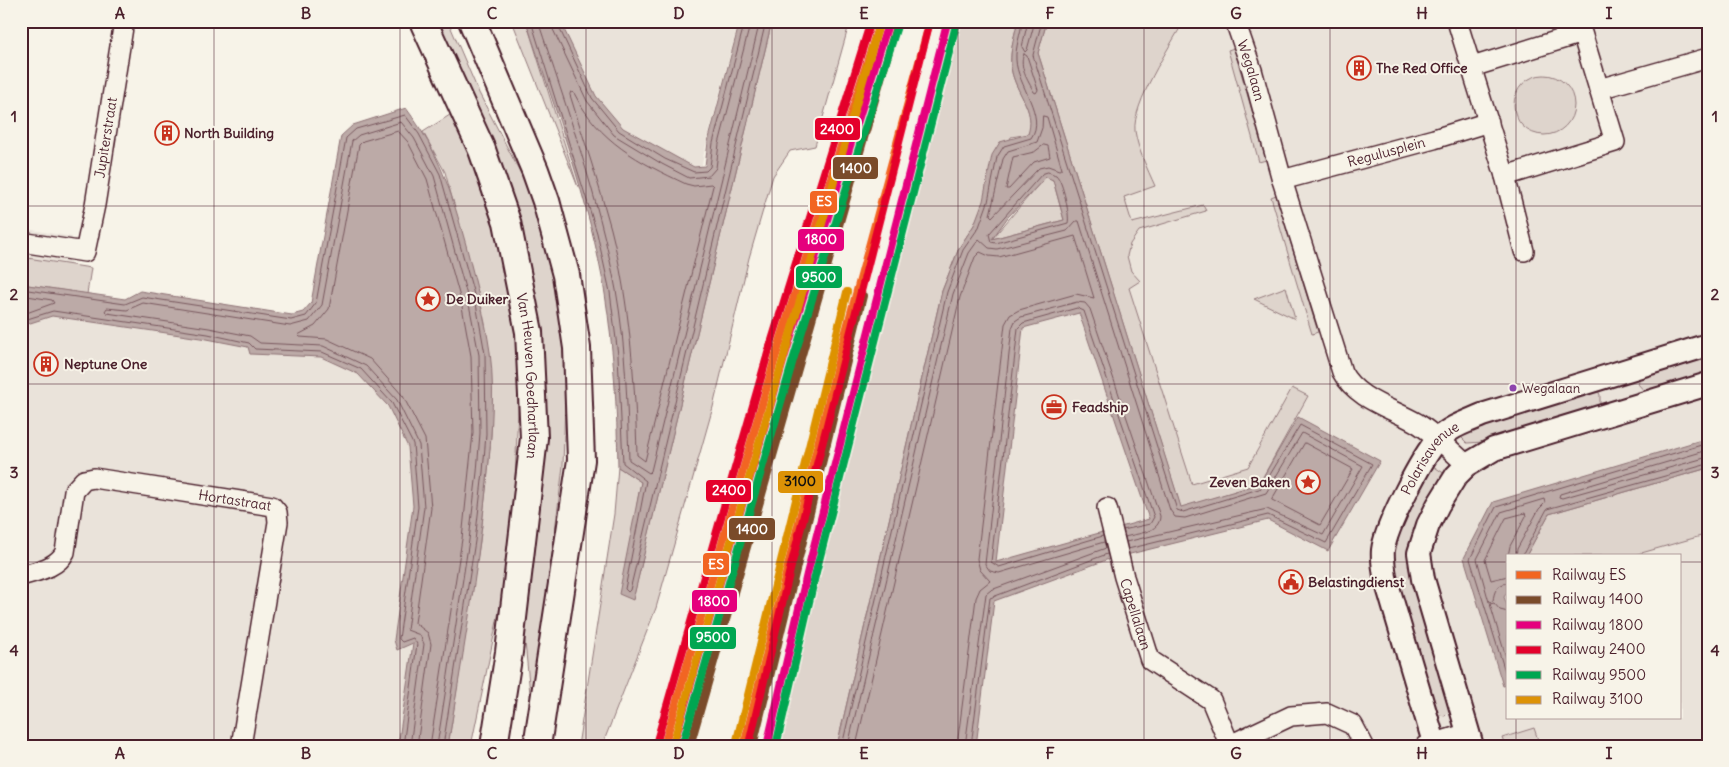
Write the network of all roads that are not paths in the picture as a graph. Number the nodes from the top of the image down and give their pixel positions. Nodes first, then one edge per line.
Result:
1 (124, 21) edge
2 (423, 21) edge
3 (472, 21) edge
4 (1235, 21) edge
5 (1458, 21) edge
6 (1708, 58) edge
7 (1472, 67) junction
8 (1598, 89) junction
9 (1488, 122) junction
10 (1505, 176) junction
11 (1282, 180) junction
12 (21, 242) edge
13 (1524, 251) dead end
14 (1708, 345) edge
15 (1619, 372) junction
16 (1708, 384) edge
17 (1628, 409) junction
18 (1438, 440) junction
19 (1467, 465) junction
20 (1107, 508) dead end
21 (21, 576) edge
22 (1470, 740) edge
23 (1230, 745) edge
24 (1431, 745) edge
25 (242, 746) edge
26 (494, 746) edge
27 (537, 746) edge
28 (1364, 746) edge

1 - 12 street, Jupiterstraat
2 - 26 main road, Van Heuven Goedhartlaan
3 - 27 main road
4 - 11 street, Wegalaan
5 - 7 street
6 - 8 street
7 - 8 street
7 - 9 street
8 - 10 street
9 - 10 street
9 - 11 street, Regulusplein
10 - 13 street
11 - 18 street, Wegalaan
14 - 15 street, Polarisavenue
15 - 17 street
15 - 18 street, Polarisavenue
16 - 17 street, Polarisavenue
17 - 19 street, Polarisavenue
18 - 19 street, Wegalaan
18 - 24 street, Polarisavenue
19 - 22 street, Polarisavenue
20 - 23 street, Capellalaan
21 - 25 street, Hortastraat
22 - 24 street
23 - 28 street, Capellalaan

